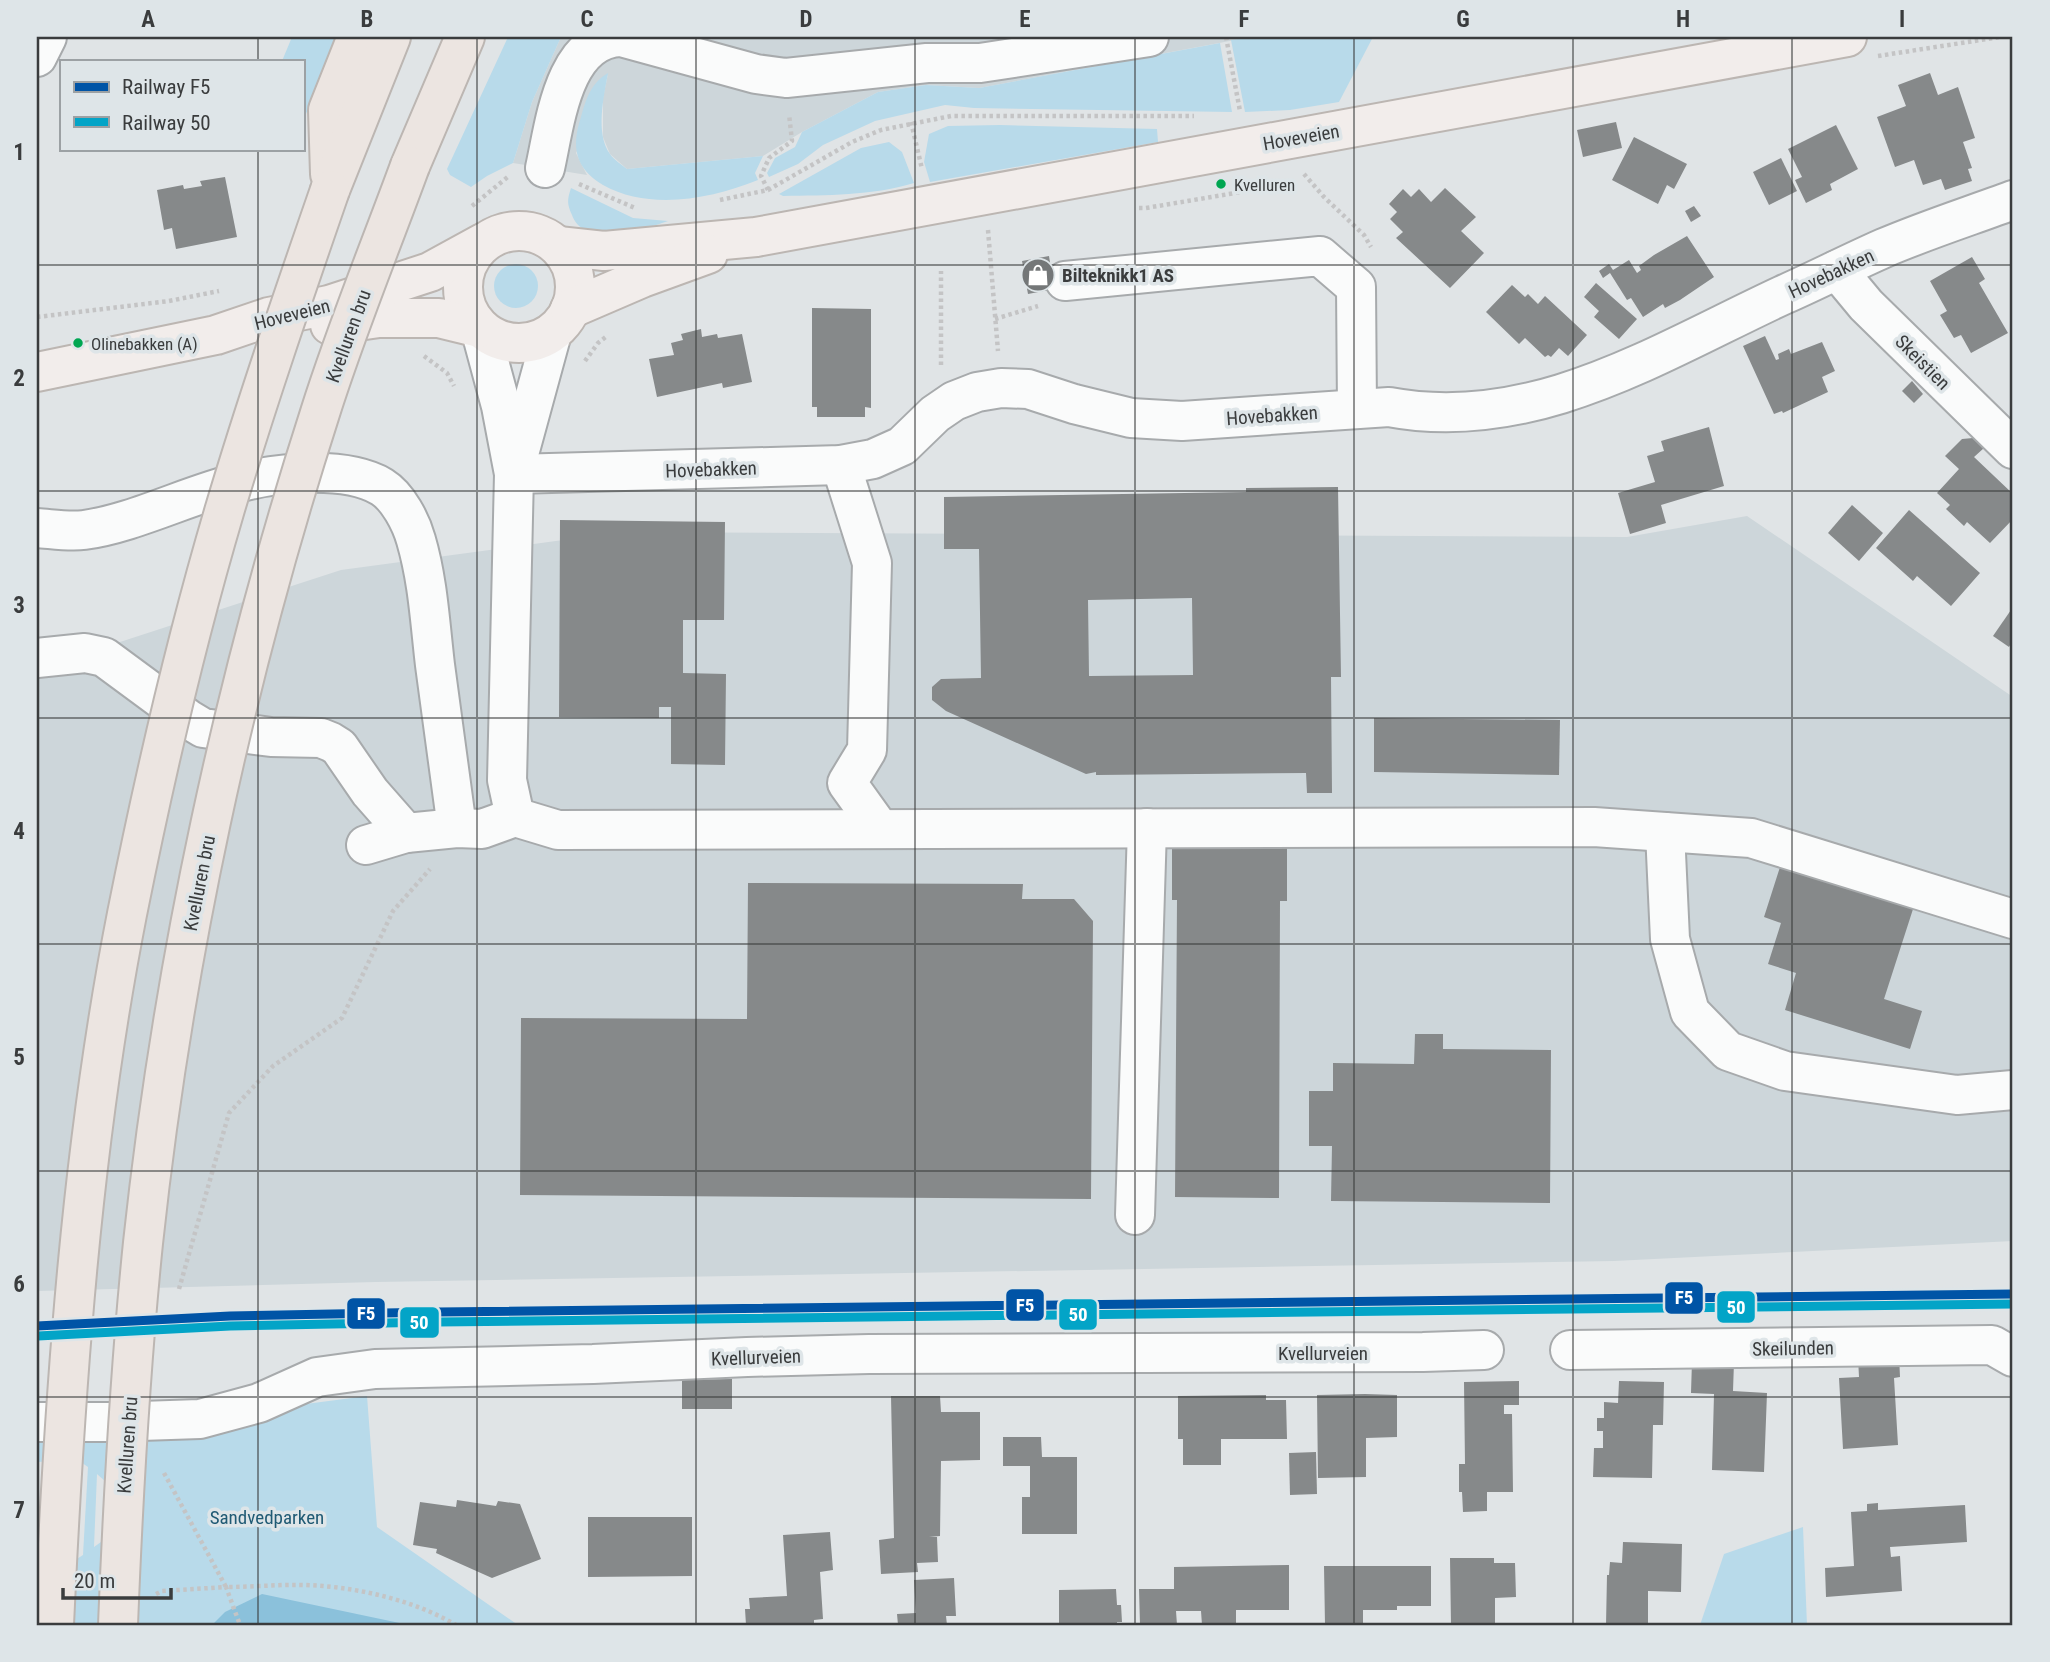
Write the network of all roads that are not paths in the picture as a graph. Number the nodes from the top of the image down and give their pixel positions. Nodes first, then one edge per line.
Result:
1 (47, 37) edge
2 (357, 37) edge
3 (390, 37) edge
4 (464, 37) edge
5 (1149, 37) edge
6 (1847, 37) edge
7 (983, 50) edge
8 (721, 51) edge
9 (37, 57) edge
10 (545, 168) road end
11 (330, 190) junction
12 (2013, 200) edge
13 (475, 227) junction
14 (756, 237) junction
15 (558, 246) junction
16 (1838, 270) junction
17 (1065, 281) dead end
18 (561, 321) junction
19 (480, 328) junction
20 (216, 335) junction
21 (38, 364) edge
22 (1357, 409) junction
23 (2013, 449) edge
24 (841, 466) junction
25 (514, 474) junction
26 (37, 528) edge
27 (37, 658) edge
28 (515, 817) junction
29 (457, 828) junction
30 (1147, 828) junction
31 (880, 829) junction
32 (1665, 832) junction
33 (406, 834) junction
34 (366, 845) dead end
35 (2013, 919) edge
36 (2013, 1090) edge
37 (1135, 1215) dead end
38 (1484, 1350) dead end
39 (1570, 1350) dead end
40 (2013, 1357) edge
41 (37, 1422) edge
42 (54, 1625) edge
43 (118, 1625) edge

1 - 9 street
2 - 11 highway
3 - 11 highway
4 - 43 highway, Kvelluren bru, bridge
5 - 7 street
6 - 14 main road, Hoveveien
7 - 8 street
8 - 10 street
11 - 42 highway, bridge
12 - 16 street, Hovebakken
13 - 15 main road
13 - 19 main road
13 - 20 main road, Hoveveien
14 - 15 main road, Hoveveien
14 - 18 main road, Hoveveien
15 - 18 main road
16 - 22 street, Hovebakken
16 - 23 street, Skeistien
17 - 22 street
18 - 19 main road
18 - 25 street
19 - 20 main road, Hoveveien
19 - 25 street
20 - 21 main road, Hoveveien
22 - 24 street, Hovebakken
24 - 25 street, Hovebakken
24 - 31 street
25 - 28 street
26 - 29 street
27 - 33 street
28 - 29 street
28 - 31 street
29 - 33 street
30 - 31 street
30 - 32 street
30 - 37 street
32 - 35 street
32 - 36 street
33 - 34 street
38 - 41 street, Kvellurveien
39 - 40 street, Skeilunden

